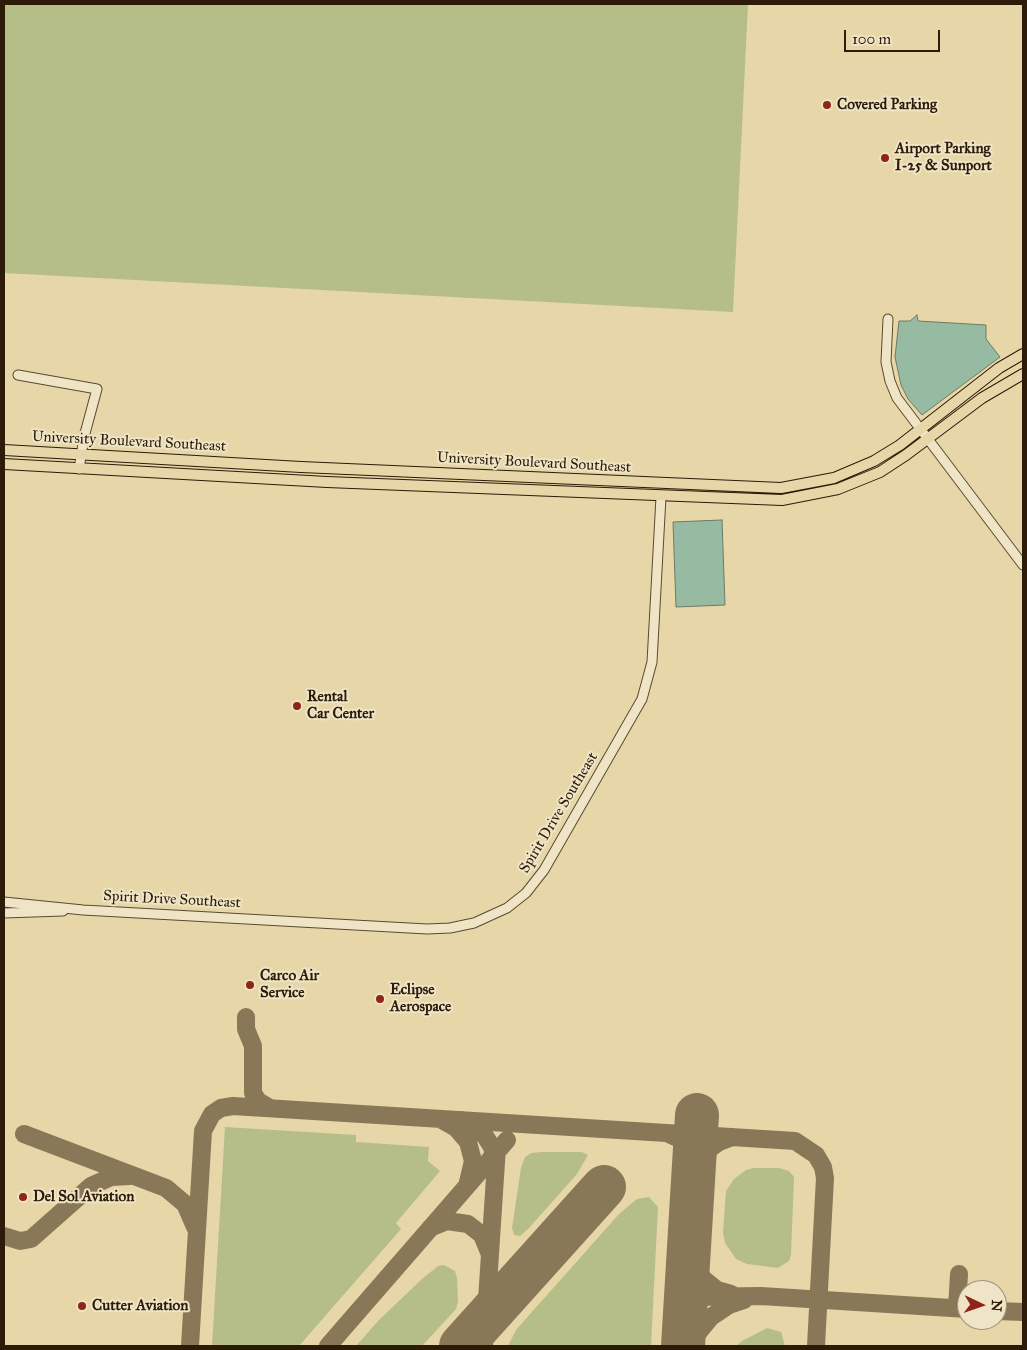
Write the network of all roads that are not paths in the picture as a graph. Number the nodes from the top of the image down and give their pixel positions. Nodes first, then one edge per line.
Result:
1 (888, 319) dead end
2 (1023, 354) edge
3 (1023, 374) edge
4 (18, 375) dead end
5 (920, 430) junction
6 (927, 439) junction
7 (4, 450) edge
8 (81, 454) junction
9 (4, 464) edge
10 (80, 469) junction
11 (661, 484) junction
12 (661, 497) junction
13 (1023, 565) edge
14 (4, 902) edge
15 (83, 910) junction
16 (4, 913) edge

1 - 5 street
2 - 5 main road, University Boulevard Southeast
3 - 6 main road, University Boulevard Southeast
4 - 8 street
5 - 6 street
5 - 11 main road, University Boulevard Southeast
6 - 12 main road, University Boulevard Southeast
6 - 13 street
7 - 8 main road, University Boulevard Southeast
8 - 10 street
8 - 11 main road, University Boulevard Southeast
9 - 10 main road, University Boulevard Southeast
10 - 12 main road, University Boulevard Southeast
11 - 12 main road, Spirit Drive Southeast
12 - 15 street, Spirit Drive Southeast
14 - 15 street
15 - 16 street

